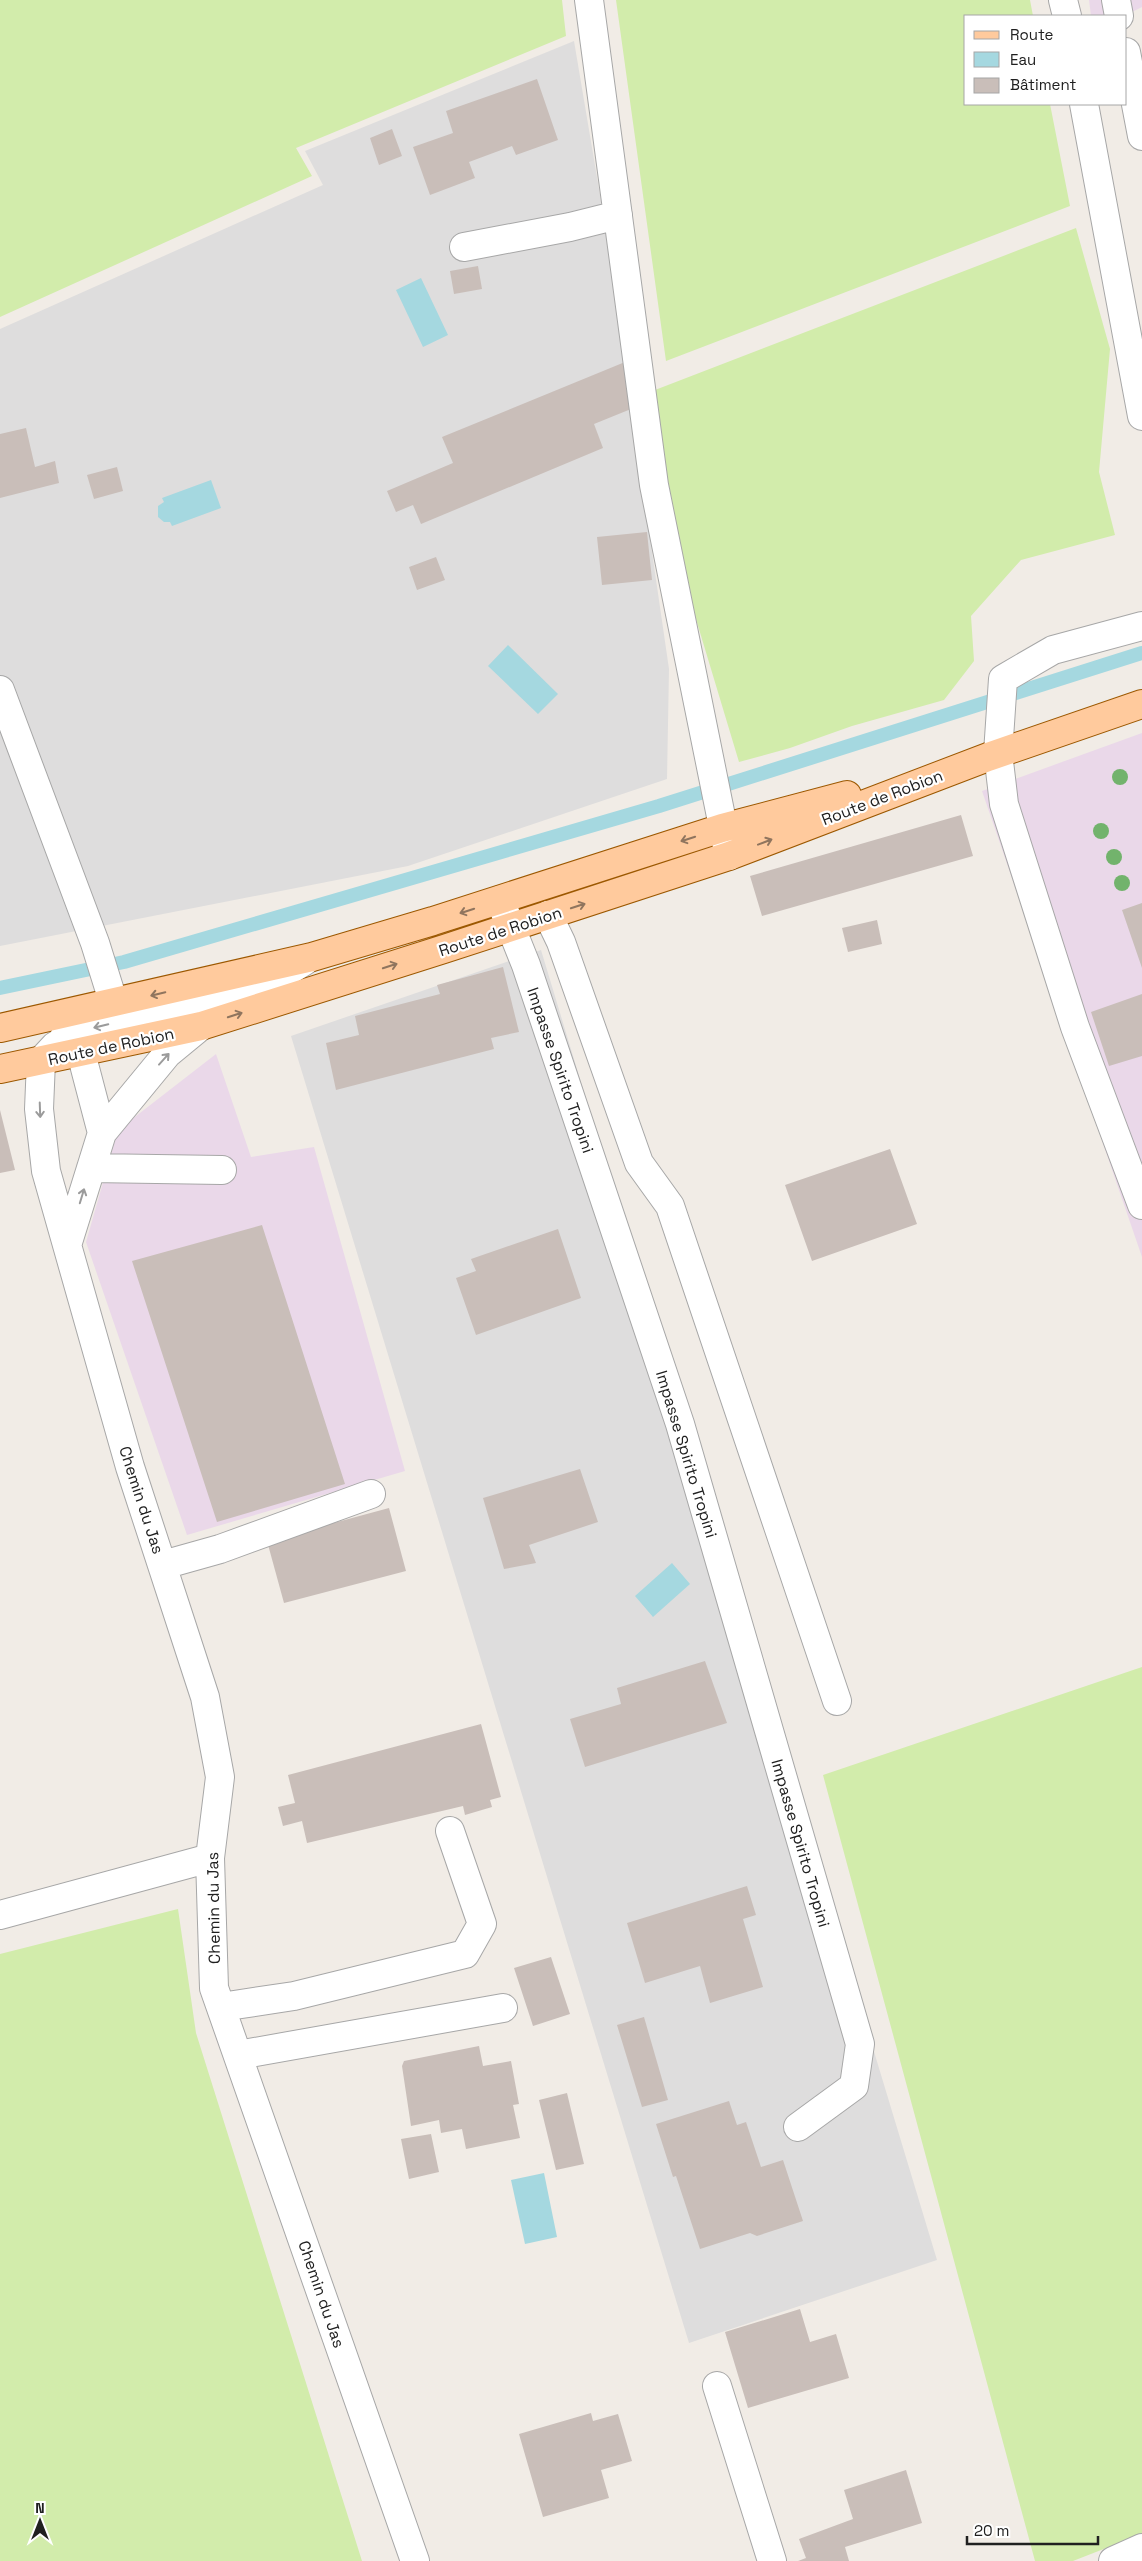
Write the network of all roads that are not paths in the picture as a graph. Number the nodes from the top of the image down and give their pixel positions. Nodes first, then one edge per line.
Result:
1 (590, 0) edge
2 (1063, 0) edge
3 (1116, 0) edge
4 (1067, 15) edge
5 (1119, 15) edge
6 (1127, 57) edge
7 (1084, 105) edge
8 (1142, 136) edge
9 (618, 215) junction
10 (464, 247) dead end
11 (1142, 416) edge
12 (1142, 626) edge
13 (0, 690) edge
14 (1142, 704) edge
15 (993, 755) junction
16 (722, 828) junction
17 (729, 856) junction
18 (500, 900) junction
19 (548, 916) junction
20 (510, 928) junction
21 (312, 957) junction
22 (114, 1004) junction
23 (201, 1026) junction
24 (6, 1027) edge
25 (73, 1046) junction
26 (41, 1061) junction
27 (0, 1069) edge
28 (102, 1133) junction
29 (91, 1168) junction
30 (222, 1170) dead end
31 (1142, 1206) edge
32 (68, 1242) junction
33 (371, 1494) dead end
34 (163, 1565) junction
35 (837, 1702) dead end
36 (450, 1831) dead end
37 (210, 1858) junction
38 (0, 1915) edge
39 (221, 2007) junction
40 (503, 2008) dead end
41 (238, 2055) junction
42 (798, 2127) dead end
43 (717, 2386) dead end
44 (1142, 2548) edge
45 (415, 2561) edge
46 (772, 2561) edge
47 (1113, 2561) edge

1 - 9 street
2 - 4 street
3 - 5 street
6 - 8 street
7 - 11 street
9 - 10 street
9 - 16 street
12 - 15 street
13 - 22 street
14 - 15 main road, Route de Robion
15 - 16 main road, Route de Robion
17 -> 15 main road, Route de Robion
15 - 31 street
16 - 17 street
16 -> 18 main road, Route de Robion
19 -> 17 main road, Route de Robion
18 - 20 street, Impasse Spirito Tropini
18 -> 21 main road, Route de Robion
19 - 20 main road, Route de Robion
19 - 35 street
23 -> 20 main road, Route de Robion
20 - 42 street, Impasse Spirito Tropini
21 -> 22 main road, Route de Robion
21 -> 25 street
22 - 24 main road, Route de Robion
23 - 25 main road, Route de Robion
28 -> 23 street
24 - 25 street
25 - 26 main road, Route de Robion
25 - 28 street
26 - 27 main road, Route de Robion
26 -> 32 street, Chemin du Jas
28 - 29 street
29 - 30 street
32 -> 29 street
32 - 34 street, Chemin du Jas
33 - 34 street
34 - 37 street, Chemin du Jas
36 - 39 street
37 - 38 street
37 - 39 street, Chemin du Jas
39 - 41 street, Chemin du Jas
40 - 41 street
41 - 45 street, Chemin du Jas
43 - 46 street
44 - 47 street

